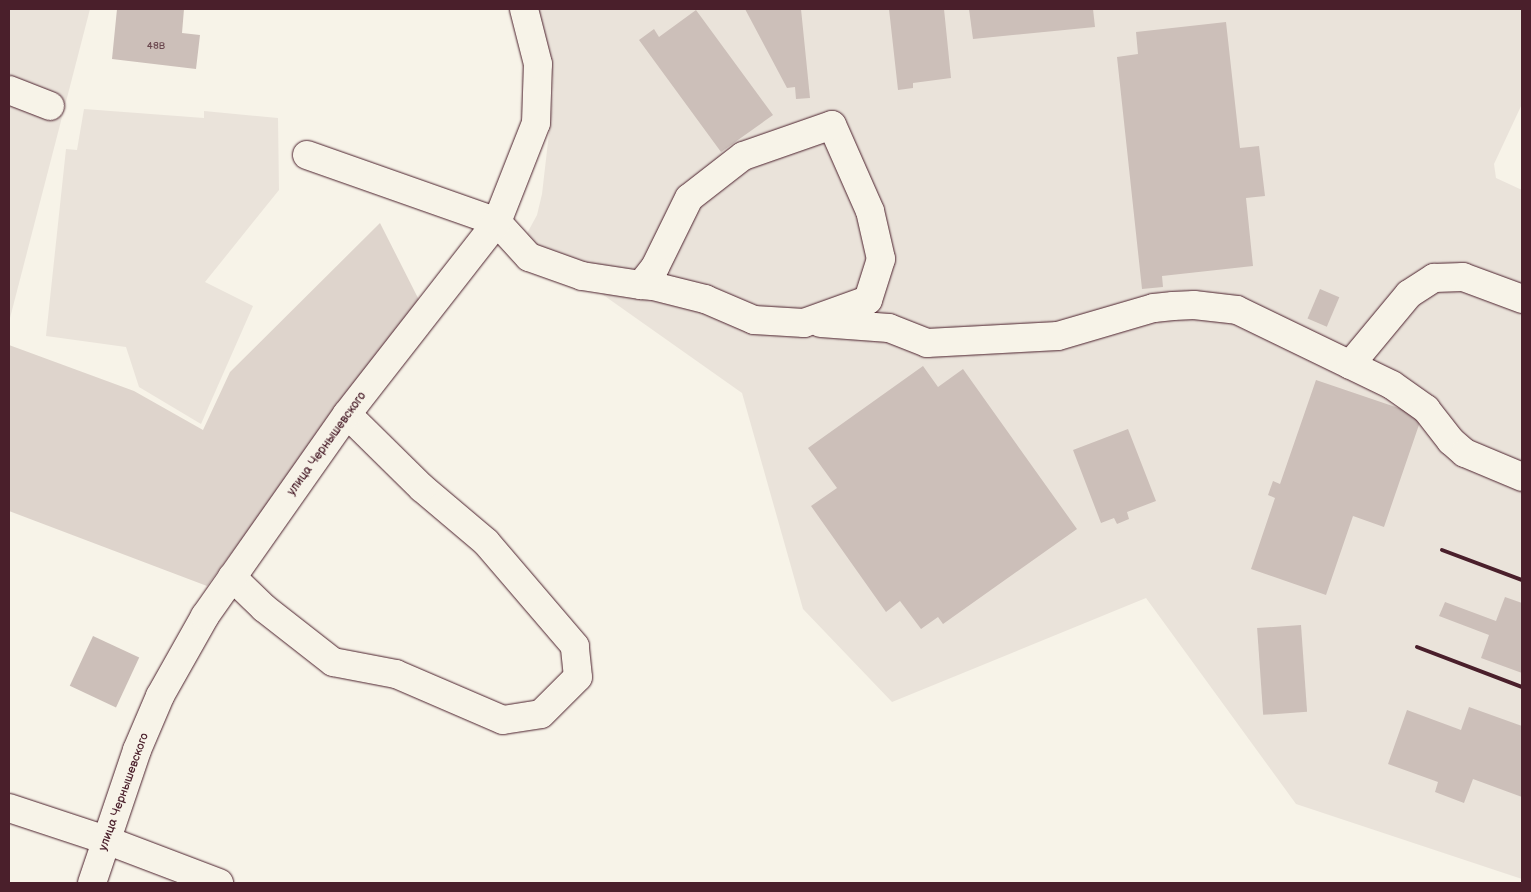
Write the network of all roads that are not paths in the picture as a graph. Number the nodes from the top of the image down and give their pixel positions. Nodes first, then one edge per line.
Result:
1 (524, 9) edge
2 (9, 90) edge
3 (50, 106) dead end
4 (306, 155) dead end
5 (497, 222) junction
6 (641, 285) junction
7 (1522, 298) edge
8 (804, 323) junction
9 (1350, 365) junction
10 (347, 414) junction
11 (1522, 477) edge
12 (232, 577) junction
13 (9, 808) edge
14 (106, 840) junction
15 (92, 883) edge
16 (219, 883) edge

1 - 5 street, улица Чернышевского
2 - 3 street
4 - 5 street
5 - 6 street
5 - 10 street, улица Чернышевского
6 - 8 street
6 - 8 street
7 - 9 street
8 - 9 street
9 - 11 street
10 - 12 street, улица Чернышевского
10 - 12 street
12 - 14 street, улица Чернышевского
13 - 14 street
14 - 15 street, улица Чернышевского
14 - 16 street

